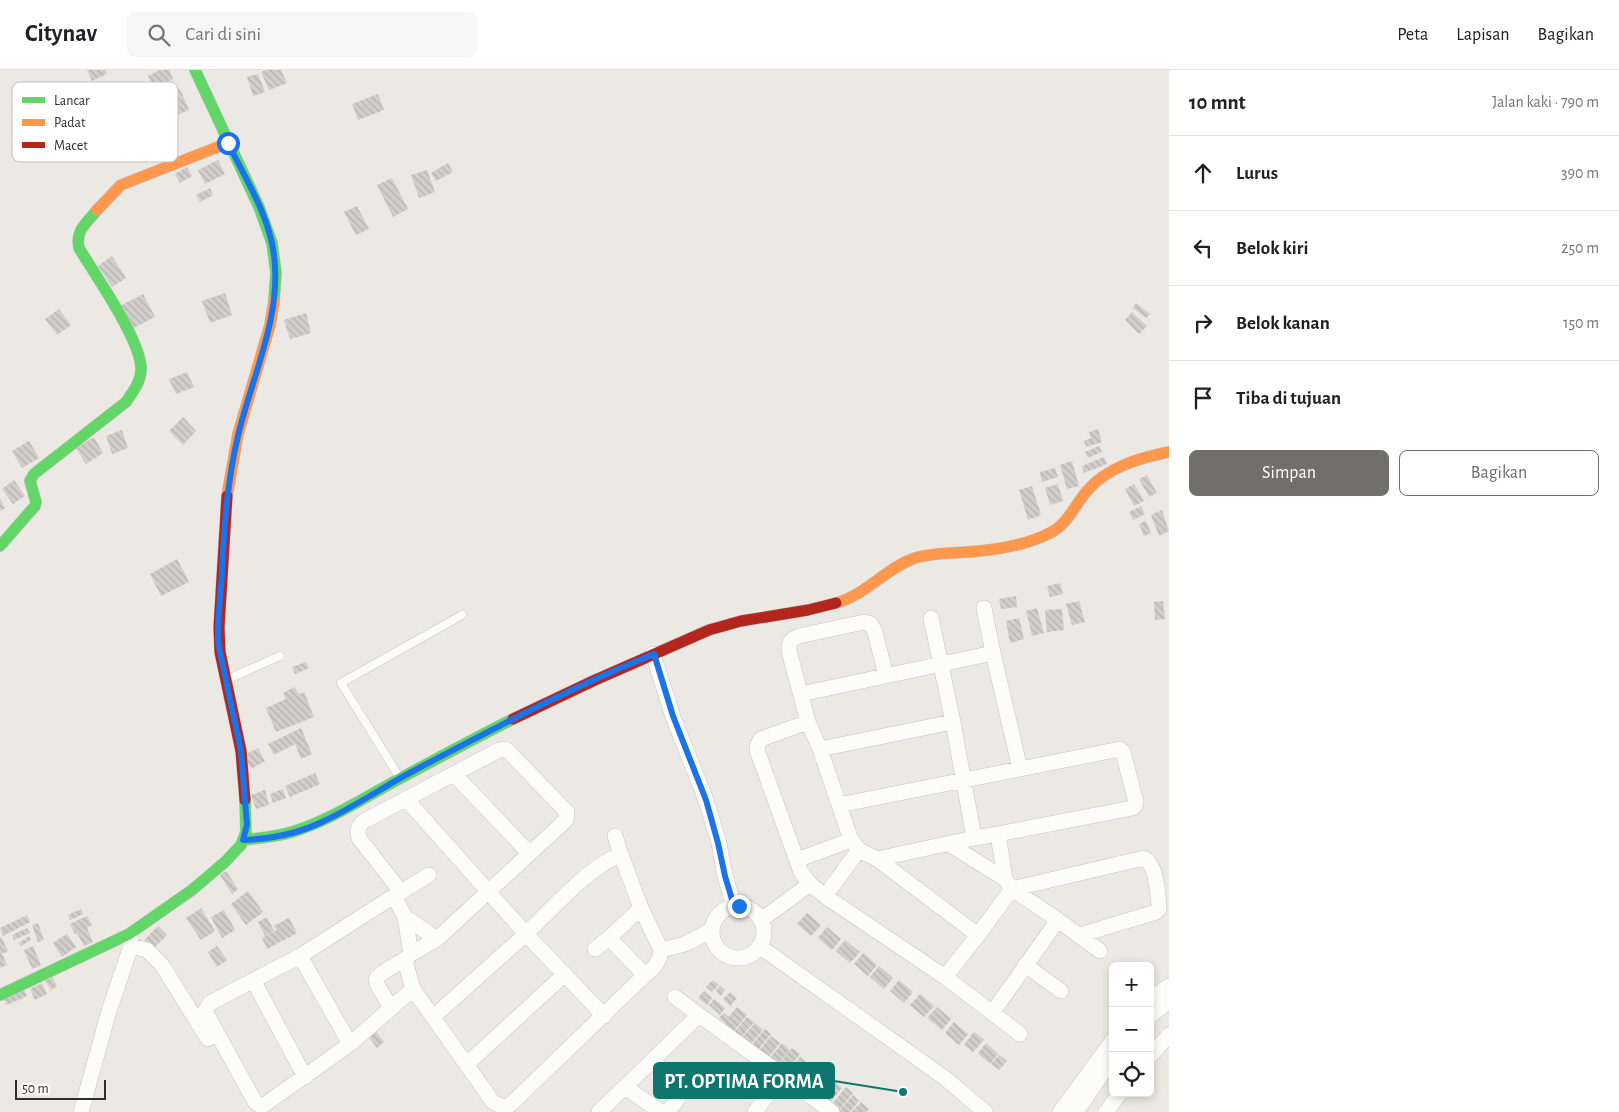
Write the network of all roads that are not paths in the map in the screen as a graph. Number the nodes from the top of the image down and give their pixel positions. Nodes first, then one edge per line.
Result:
1 (195, 70) edge
2 (228, 143) junction
3 (1169, 452) edge
4 (0, 546) edge
5 (984, 608) dead end
6 (462, 615) dead end
7 (931, 618) dead end
8 (993, 652) junction
9 (654, 654) junction
10 (280, 656) dead end
11 (939, 663) junction
12 (886, 676) junction
13 (226, 680) junction
14 (801, 694) junction
15 (808, 722) junction
16 (953, 722) junction
17 (820, 748) junction
18 (1020, 769) junction
19 (454, 774) junction
20 (400, 778) junction
21 (964, 780) junction
22 (406, 799) junction
23 (839, 805) junction
24 (998, 834) junction
25 (614, 836) dead end
26 (974, 838) junction
27 (243, 840) junction
28 (949, 844) junction
29 (855, 845) junction
30 (529, 853) junction
31 (621, 855) junction
32 (878, 859) junction
33 (797, 860) junction
34 (429, 875) dead end
35 (810, 884) junction
36 (1009, 884) junction
37 (488, 890) junction
38 (398, 894) junction
39 (825, 896) junction
40 (734, 906) junction
41 (641, 908) junction
42 (405, 917) junction
43 (761, 920) junction
44 (1058, 920) junction
45 (712, 930) junction
46 (526, 934) junction
47 (978, 935) junction
48 (1080, 935) junction
49 (609, 938) junction
50 (437, 939) junction
51 (130, 940) junction
52 (759, 946) junction
53 (595, 948) dead end
54 (661, 950) junction
55 (1100, 951) dead end
56 (300, 956) junction
57 (408, 957) junction
58 (1025, 965) junction
59 (565, 974) junction
60 (644, 975) junction
61 (945, 977) junction
62 (253, 980) junction
63 (1169, 986) edge
64 (414, 989) junction
65 (1061, 991) dead end
66 (0, 995) edge
67 (1154, 996) edge
68 (675, 997) dead end
69 (1169, 1001) edge
70 (391, 1008) junction
71 (992, 1013) junction
72 (1154, 1013) edge
73 (699, 1015) junction
74 (604, 1016) junction
75 (434, 1017) junction
76 (1020, 1034) dead end
77 (1169, 1034) edge
78 (350, 1044) junction
79 (1109, 1045) edge
80 (1153, 1052) edge
81 (652, 1060) junction
82 (467, 1064) junction
83 (1109, 1064) edge
84 (782, 1075) junction
85 (304, 1077) junction
86 (625, 1087) junction
87 (1117, 1097) edge
88 (80, 1112) edge
89 (251, 1112) edge
90 (599, 1112) edge
91 (661, 1112) edge
92 (667, 1112) edge
93 (755, 1112) edge
94 (832, 1112) edge
95 (985, 1112) edge
96 (1060, 1112) edge
97 (1076, 1112) edge
98 (1106, 1112) edge

1 - 2 street
2 - 4 street
2 - 13 street
3 - 9 street
5 - 8 street
6 - 20 lane
7 - 11 street
8 - 11 street
8 - 18 street
9 - 20 street
9 - 40 street
10 - 13 lane
11 - 12 street
11 - 16 street
12 - 14 street
12 - 14 street
13 - 27 street
14 - 15 street
15 - 17 street
15 - 33 street
16 - 17 street
16 - 21 street
17 - 23 street
18 - 21 street
18 - 24 street
19 - 22 street
19 - 30 street
19 - 30 street
20 - 27 street
21 - 23 street
21 - 26 street
22 - 37 street
22 - 38 street
23 - 29 street
24 - 26 street
24 - 36 street
25 - 31 street
26 - 28 street
27 - 51 street
28 - 32 street
28 - 36 street
29 - 32 street
29 - 33 street
29 - 39 street
30 - 37 street
31 - 41 street
31 - 46 street
32 - 47 street
33 - 35 street
34 - 38 street
35 - 39 street
35 - 43 street
36 - 44 street
36 - 47 street
36 - 48 street
37 - 46 street
37 - 50 street
38 - 42 street
38 - 56 street
39 - 61 street
40 - 43 street
40 - 45 street
41 - 49 street
41 - 54 street
42 - 50 street
42 - 57 street
43 - 52 street
44 - 48 street
44 - 58 street
45 - 52 street
45 - 54 street
46 - 59 street
46 - 75 street
47 - 61 street
48 - 55 street
49 - 53 street
49 - 60 street
50 - 57 street
51 - 66 street
51 - 88 street
51 - 89 street
52 - 95 street
54 - 60 street
56 - 62 street
56 - 78 street
57 - 64 street
57 - 70 street
58 - 65 street
58 - 71 street
59 - 74 street
59 - 82 street
60 - 74 street
61 - 71 street
62 - 85 street
62 - 85 street
63 - 67 street
64 - 70 street
64 - 75 street
68 - 73 street
69 - 72 street
70 - 78 street
71 - 76 street
73 - 81 street
73 - 84 street
74 - 82 street
75 - 82 street
77 - 80 street
78 - 85 street
79 - 96 street
81 - 86 street
81 - 92 street
83 - 97 street
84 - 93 street
84 - 94 street
86 - 90 street
86 - 91 street
87 - 98 street

